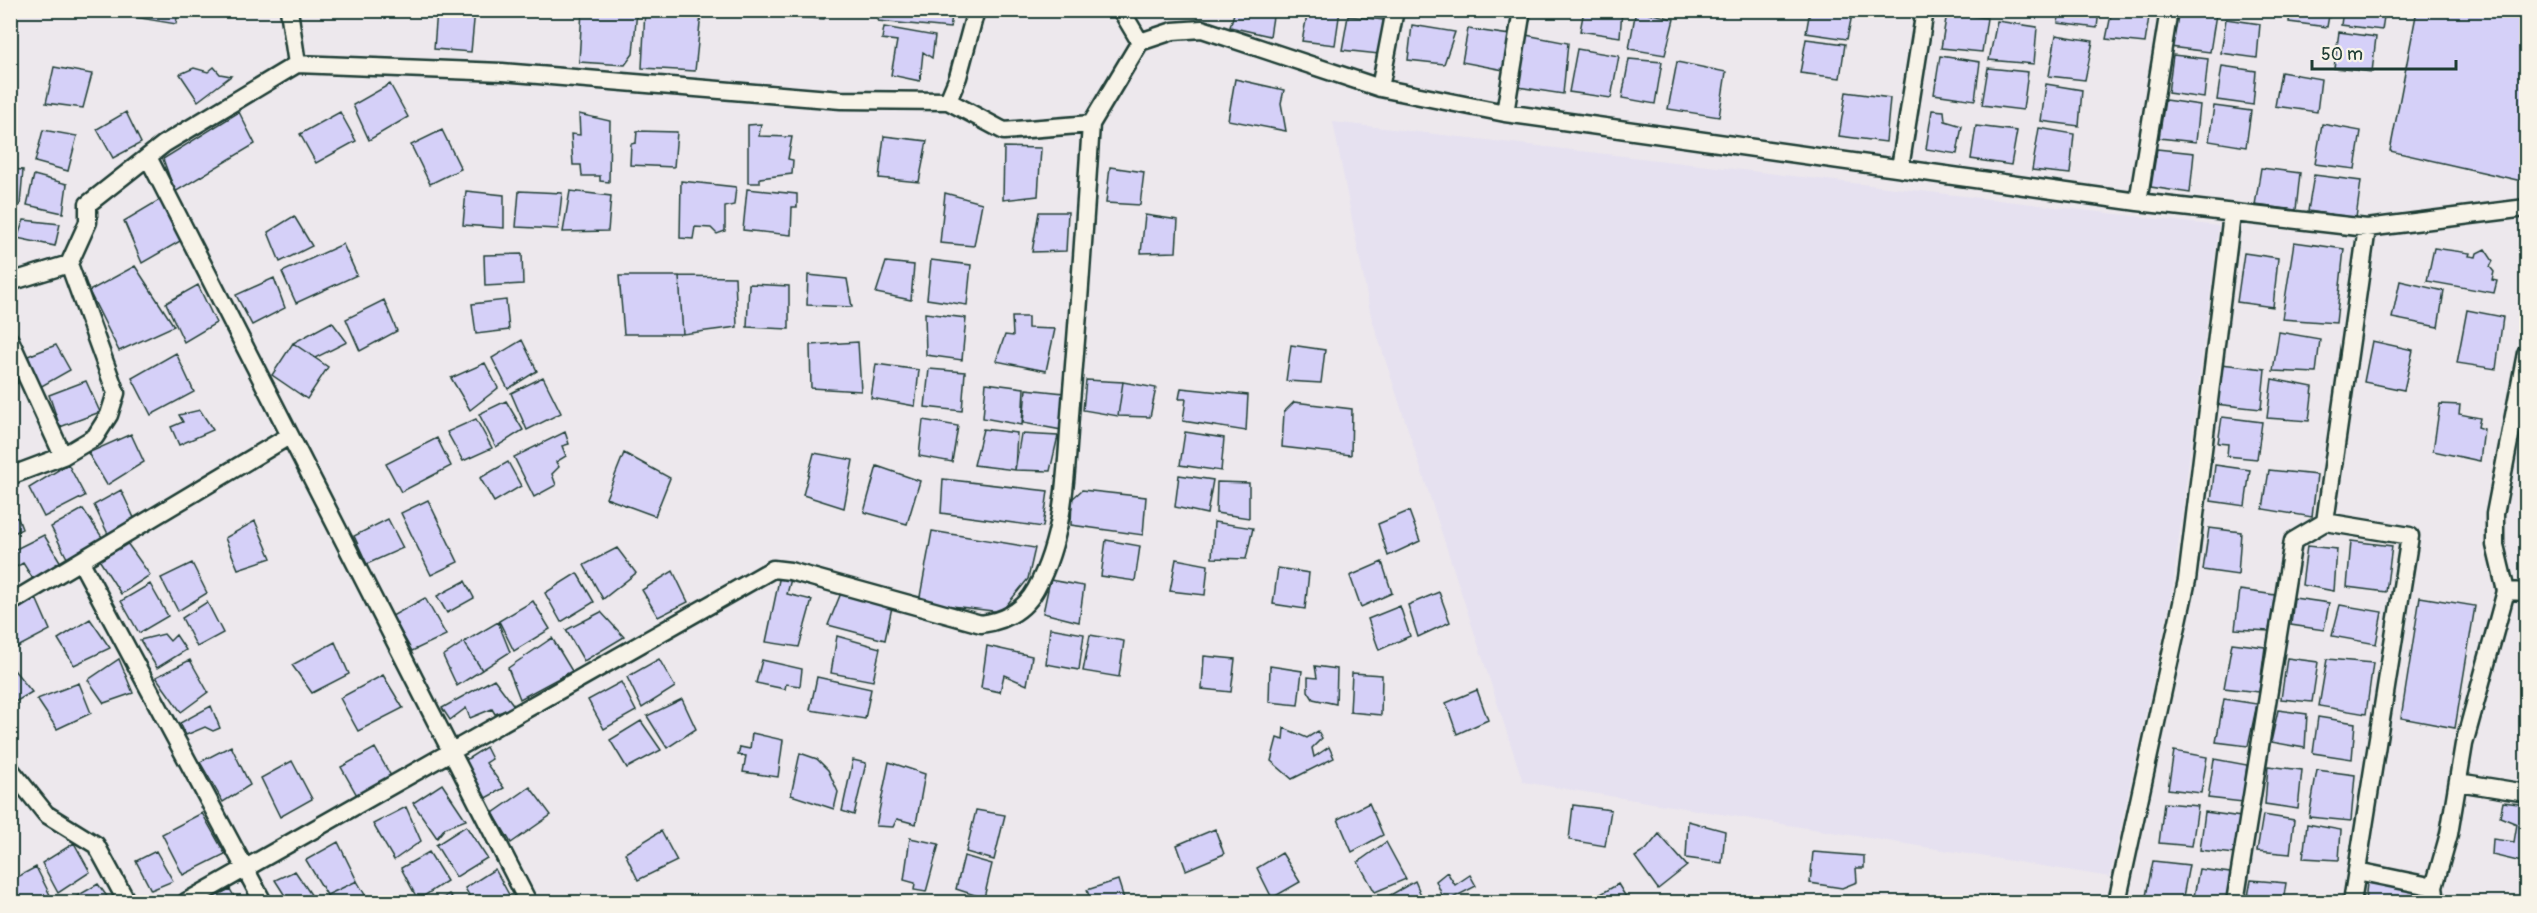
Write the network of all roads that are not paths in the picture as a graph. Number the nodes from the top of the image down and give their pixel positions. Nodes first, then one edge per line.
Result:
1 (289, 10) edge
2 (976, 10) edge
3 (1121, 10) edge
4 (1395, 10) edge
5 (1522, 10) edge
6 (1925, 10) edge
7 (2169, 10) edge
8 (1140, 42) junction
9 (297, 64) junction
10 (1380, 88) junction
11 (948, 101) junction
12 (1505, 113) junction
13 (1091, 124) junction
14 (148, 157) junction
15 (1900, 168) junction
16 (2138, 202) junction
17 (2526, 208) edge
18 (2232, 214) junction
19 (2367, 228) junction
20 (69, 264) junction
21 (10, 282) edge
22 (10, 340) edge
23 (2526, 353) edge
24 (290, 436) junction
25 (63, 456) junction
26 (10, 476) edge
27 (2325, 522) junction
28 (81, 562) junction
29 (2506, 591) junction
30 (2526, 592) edge
31 (10, 603) edge
32 (451, 753) junction
33 (10, 769) edge
34 (2458, 782) junction
35 (2526, 793) edge
36 (245, 869) junction
37 (2357, 871) junction
38 (2435, 895) edge
39 (127, 903) edge
40 (186, 903) edge
41 (263, 903) edge
42 (528, 903) edge
43 (2117, 903) edge
44 (2235, 903) edge
45 (2352, 903) edge

1 - 9 street
2 - 11 street
3 - 8 street
4 - 10 street
5 - 12 street
6 - 15 street
7 - 16 street
8 - 10 street
8 - 13 street
9 - 11 street
9 - 14 street
10 - 12 street
11 - 13 street
12 - 15 street
13 - 32 street
14 - 20 street
14 - 24 street
15 - 16 street
16 - 18 street
17 - 19 street
18 - 19 street
18 - 43 street
19 - 27 street
20 - 21 street
20 - 25 street
22 - 25 street
23 - 29 street
24 - 28 street
24 - 32 street
25 - 26 street
27 - 37 street
27 - 44 street
28 - 31 street
28 - 36 street
29 - 30 street
29 - 34 street
32 - 36 street
32 - 42 street
33 - 39 street
34 - 35 street
34 - 38 street
36 - 40 street
36 - 41 street
37 - 38 street
37 - 45 street

